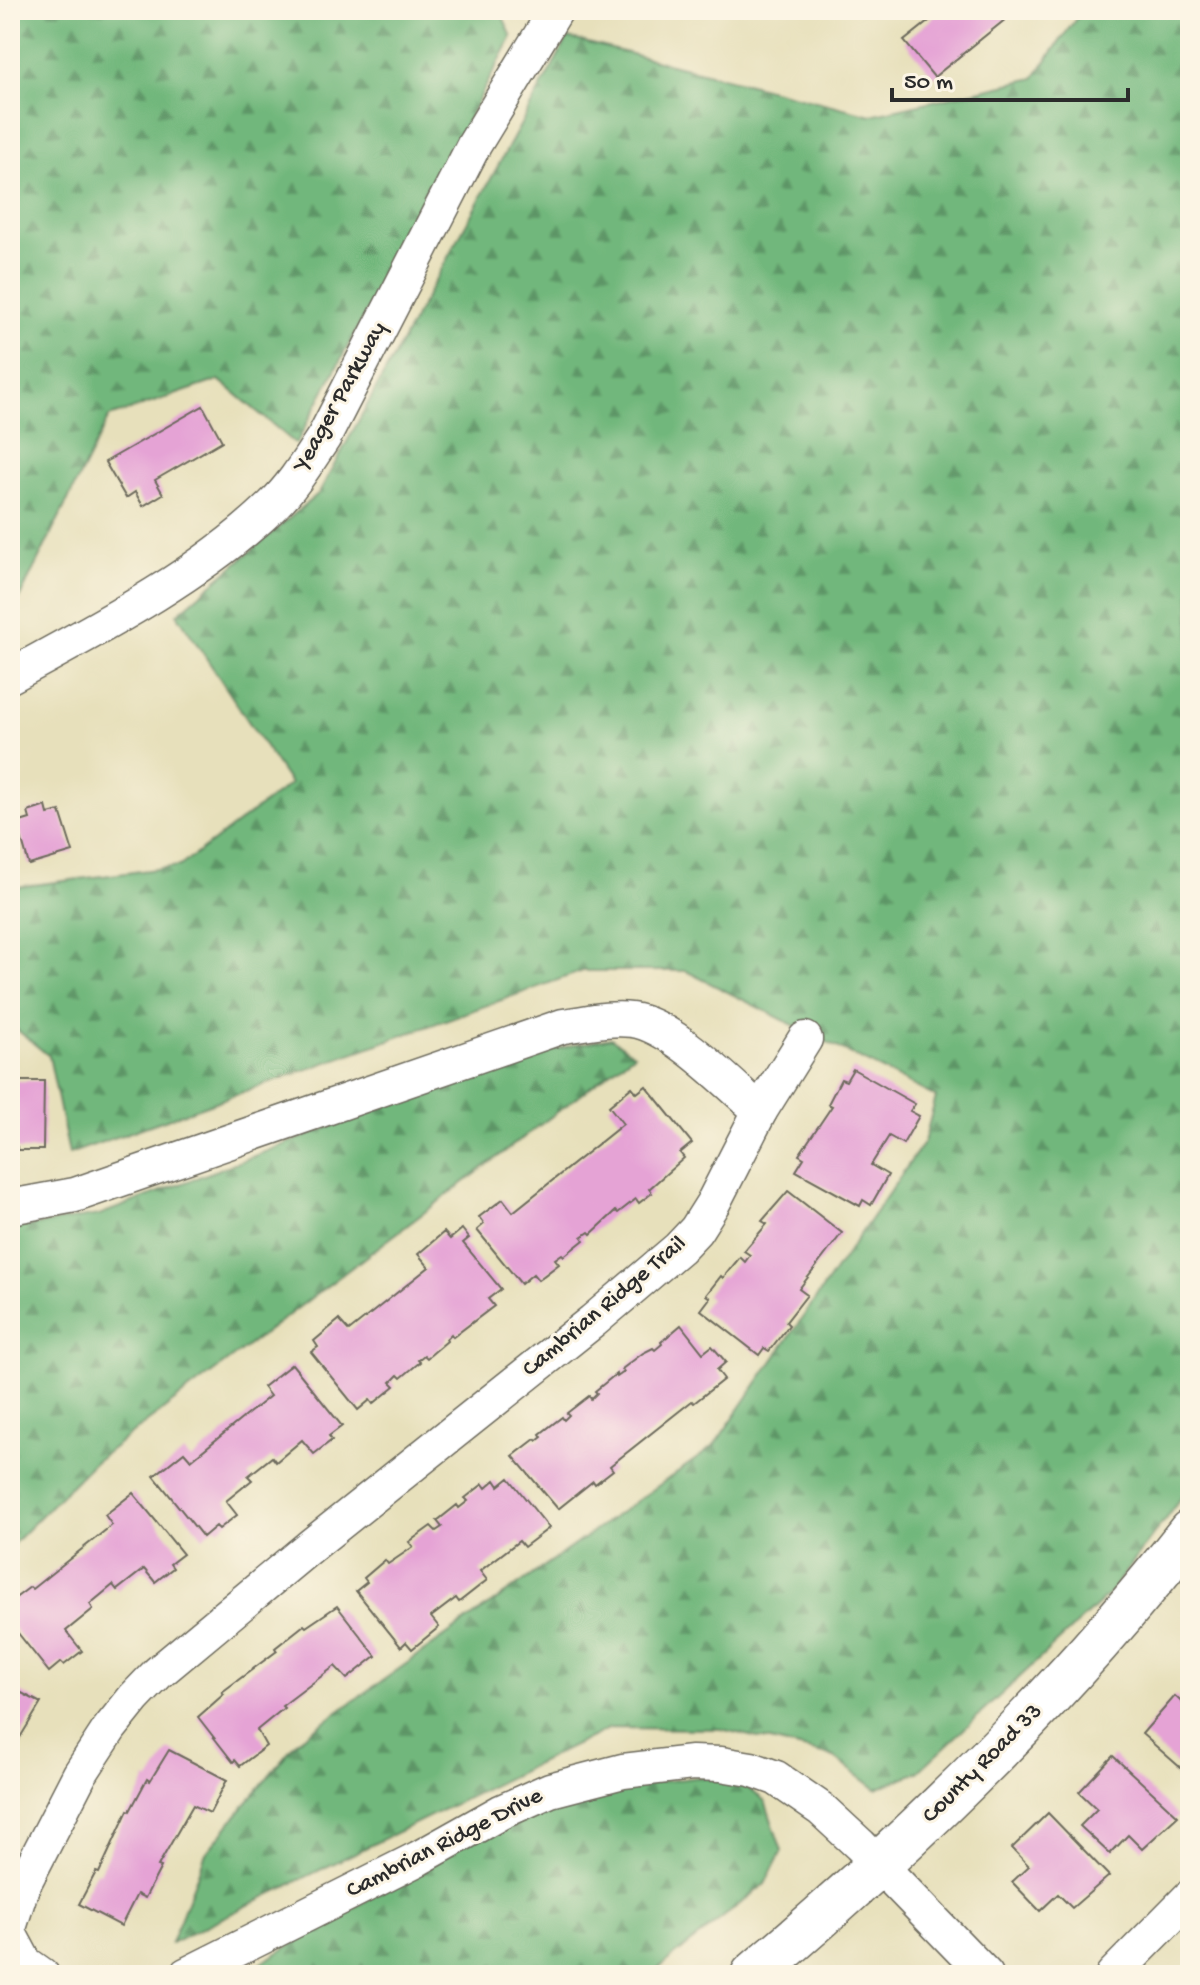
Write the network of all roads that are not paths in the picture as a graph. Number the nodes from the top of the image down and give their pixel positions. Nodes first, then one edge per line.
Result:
1 (556, 10) edge
2 (10, 676) edge
3 (805, 1039) dead end
4 (760, 1111) junction
5 (10, 1207) edge
6 (1190, 1532) edge
7 (877, 1864) junction
8 (1190, 1897) edge
9 (10, 1925) edge
10 (10, 1935) edge
11 (42, 1975) edge
12 (186, 1975) edge
13 (753, 1975) edge
14 (986, 1975) edge
15 (1113, 1975) edge

1 - 2 street, Yeager Parkway
3 - 4 street, Cambrian Ridge Trail
4 - 5 street
4 - 9 street, Cambrian Ridge Trail
6 - 7 street, County Road 33
7 - 12 street, Cambrian Ridge Drive
7 - 13 street, County Road 33
7 - 14 street, Cambrian Ridge Drive
8 - 15 street
10 - 11 street

